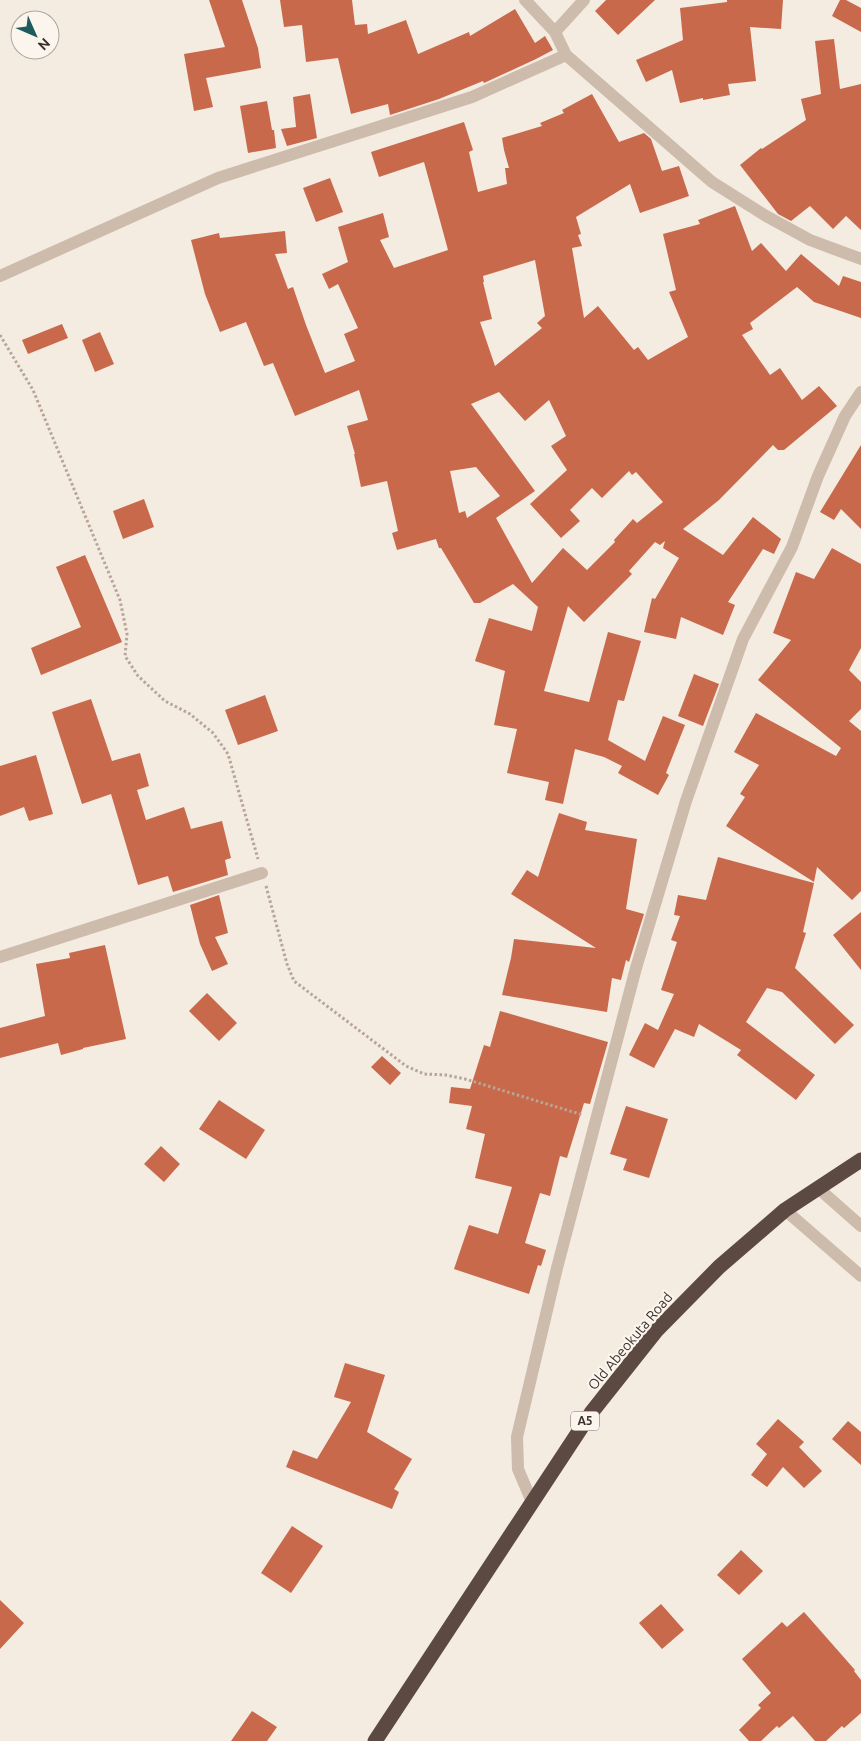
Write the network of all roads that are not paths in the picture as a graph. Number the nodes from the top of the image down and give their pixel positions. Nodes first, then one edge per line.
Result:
1 (525, 0) edge
2 (584, 0) edge
3 (555, 32) junction
4 (566, 55) junction
5 (861, 259) edge
6 (0, 276) edge
7 (861, 392) edge
8 (262, 873) road end
9 (0, 957) edge
10 (861, 1160) edge
11 (818, 1188) junction
12 (785, 1210) junction
13 (861, 1226) edge
14 (861, 1276) edge
15 (532, 1502) junction
16 (375, 1741) edge

1 - 3 street
2 - 3 street
3 - 4 street
4 - 5 street
4 - 6 street
7 - 15 street
8 - 9 street
10 - 11 highway, Old Abeokuta Road / A5
11 - 12 highway, Old Abeokuta Road / A5
11 - 13 street
12 - 14 street
12 - 15 highway, Old Abeokuta Road / A5
15 - 16 highway, Old Abeokuta Road / A5

